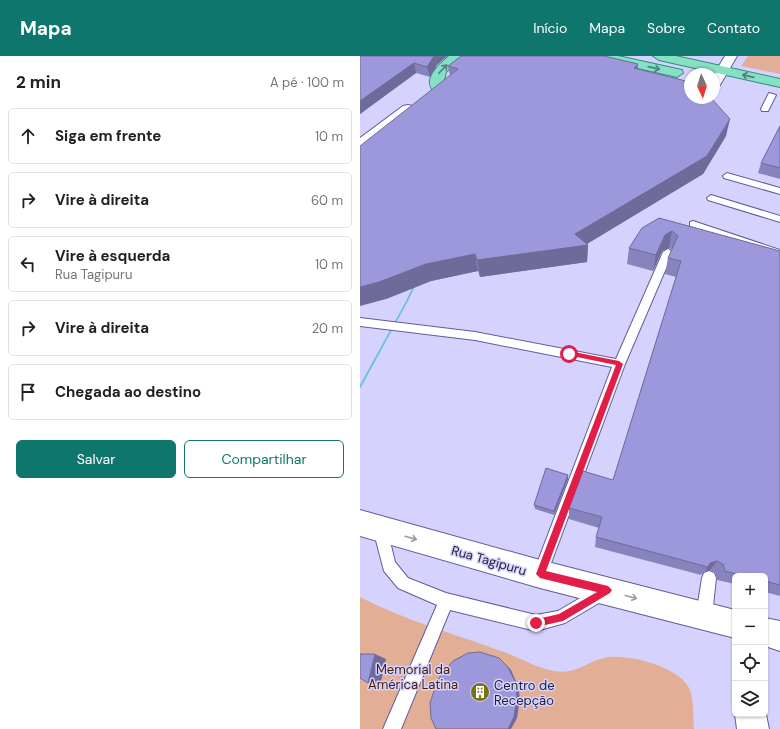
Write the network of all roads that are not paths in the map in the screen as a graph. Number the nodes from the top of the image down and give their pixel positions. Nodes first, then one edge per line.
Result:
1 (457, 56) edge
2 (602, 56) edge
3 (659, 56) edge
4 (731, 56) edge
5 (468, 63) edge
6 (722, 70) junction
7 (720, 73) edge
8 (684, 75) edge
9 (720, 83) edge
10 (780, 83) edge
11 (729, 85) dead end
12 (437, 86) junction
13 (758, 92) dead end
14 (776, 96) edge
15 (765, 109) dead end
16 (360, 145) edge
17 (727, 176) dead end
18 (780, 191) edge
19 (711, 198) dead end
20 (780, 219) edge
21 (693, 224) dead end
22 (668, 252) edge
23 (780, 254) edge
24 (360, 322) edge
25 (619, 364) junction
26 (370, 526) edge
27 (540, 574) junction
28 (709, 578) edge
29 (608, 590) junction
30 (446, 600) junction
31 (704, 616) junction
32 (732, 623) edge
33 (768, 633) edge
34 (780, 636) edge
35 (751, 717) edge
36 (392, 729) edge
37 (753, 729) edge

12 -> 1 main road
2 -> 8 main road
3 - 6 main road
4 - 6 street
5 - 12 street
6 - 7 street
10 -> 6 main road
9 - 11 main road
12 - 16 street
13 - 14 main road
14 - 15 lane
17 - 18 lane
19 - 20 lane
21 - 23 lane
22 - 25 lane
24 - 25 lane
25 - 27 lane
26 -> 27 street, Rua Tagipuru
26 - 30 lane
27 - 29 street, Rua Tagipuru
28 - 31 lane
29 - 30 lane
29 -> 31 street, Rua Tagipuru
30 - 36 lane
31 - 32 street, Rua Tagipuru
33 - 34 street
35 - 37 street

